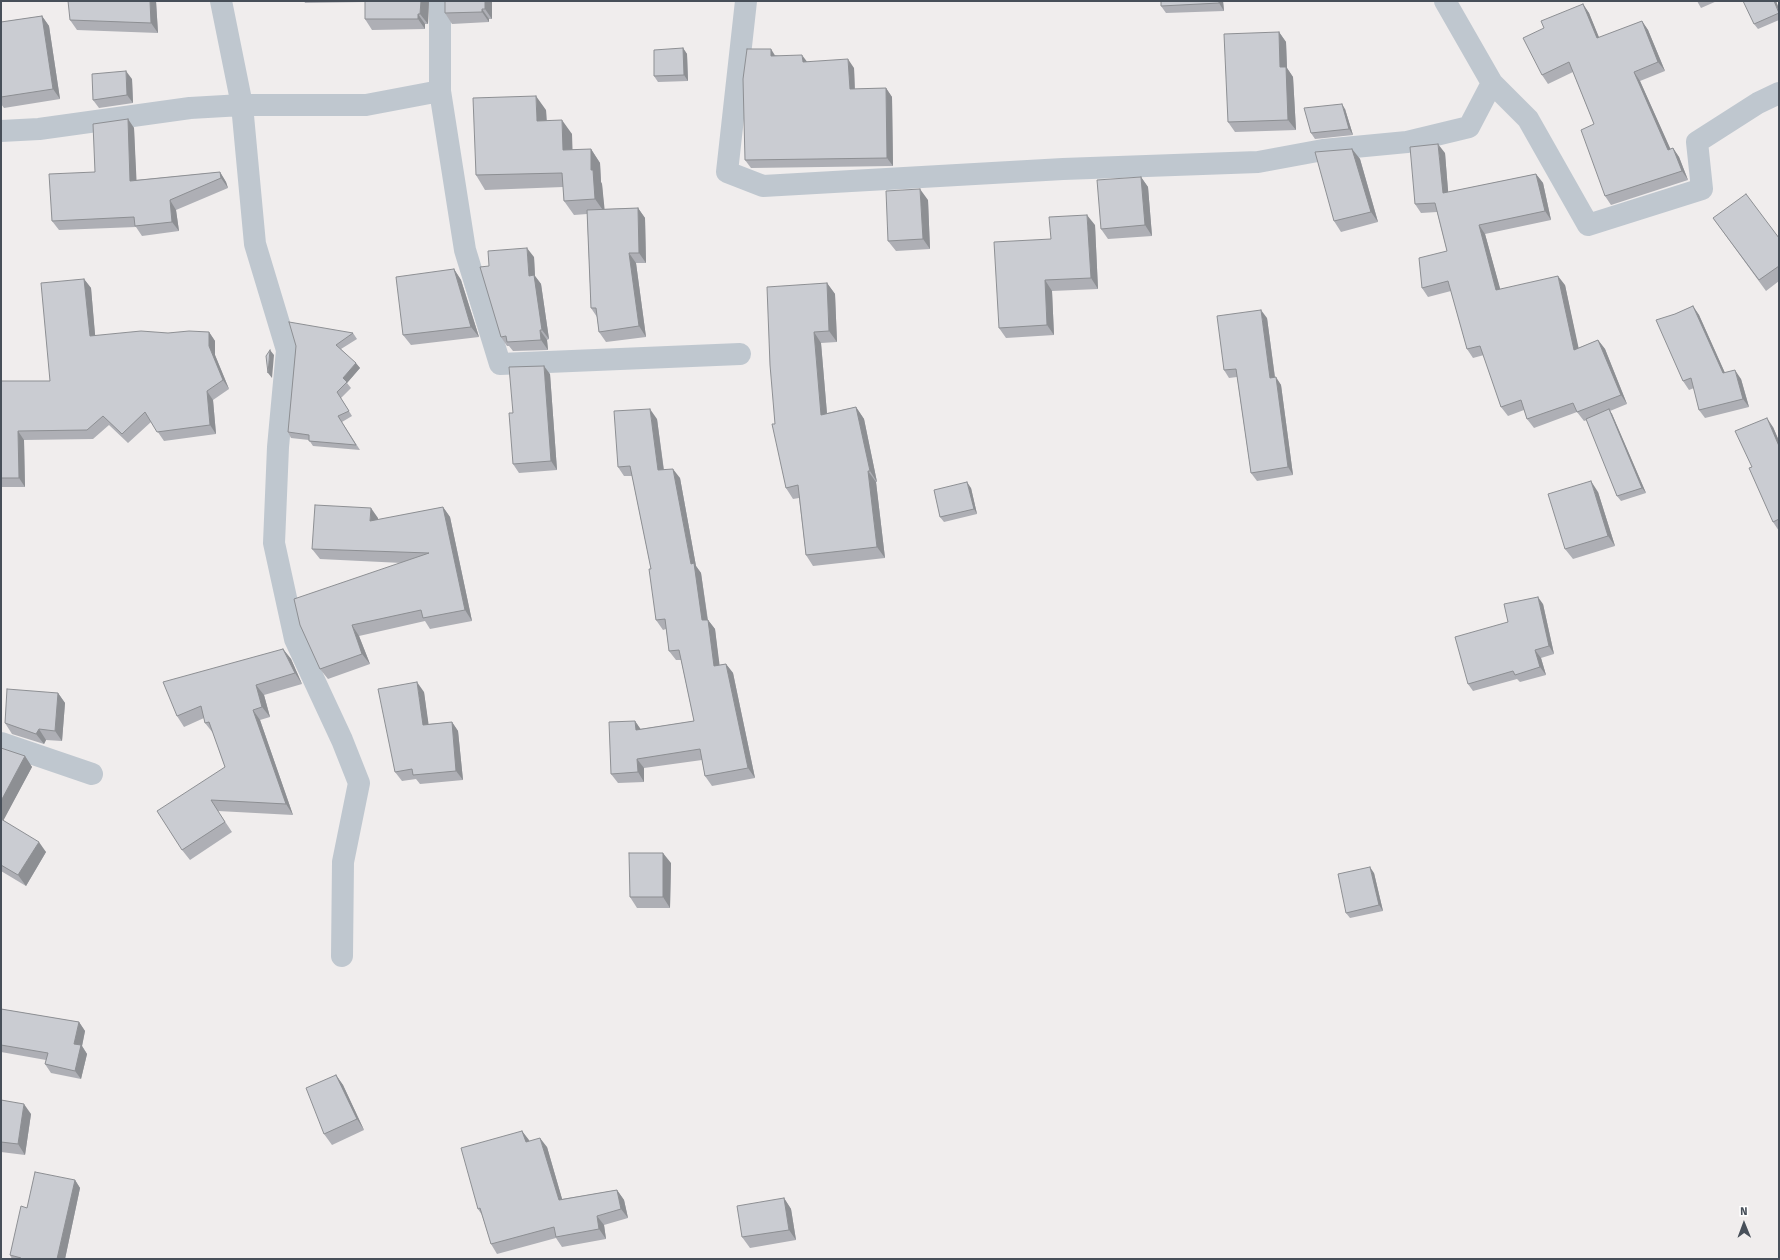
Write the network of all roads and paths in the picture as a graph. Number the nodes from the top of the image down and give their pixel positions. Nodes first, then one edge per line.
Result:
1 (221, 1) edge
2 (440, 1) edge
3 (746, 1) edge
4 (1444, 1) edge
5 (1492, 83) junction
6 (440, 91) junction
7 (1779, 93) edge
8 (242, 104) junction
9 (1, 131) edge
10 (740, 354) dead end
11 (1, 743) edge
12 (92, 774) dead end
13 (342, 956) dead end

1 - 8 street
2 - 6 street
3 - 5 street
4 - 5 street
5 - 7 street
6 - 8 street
6 - 10 street
8 - 9 street
8 - 13 street
11 - 12 street

